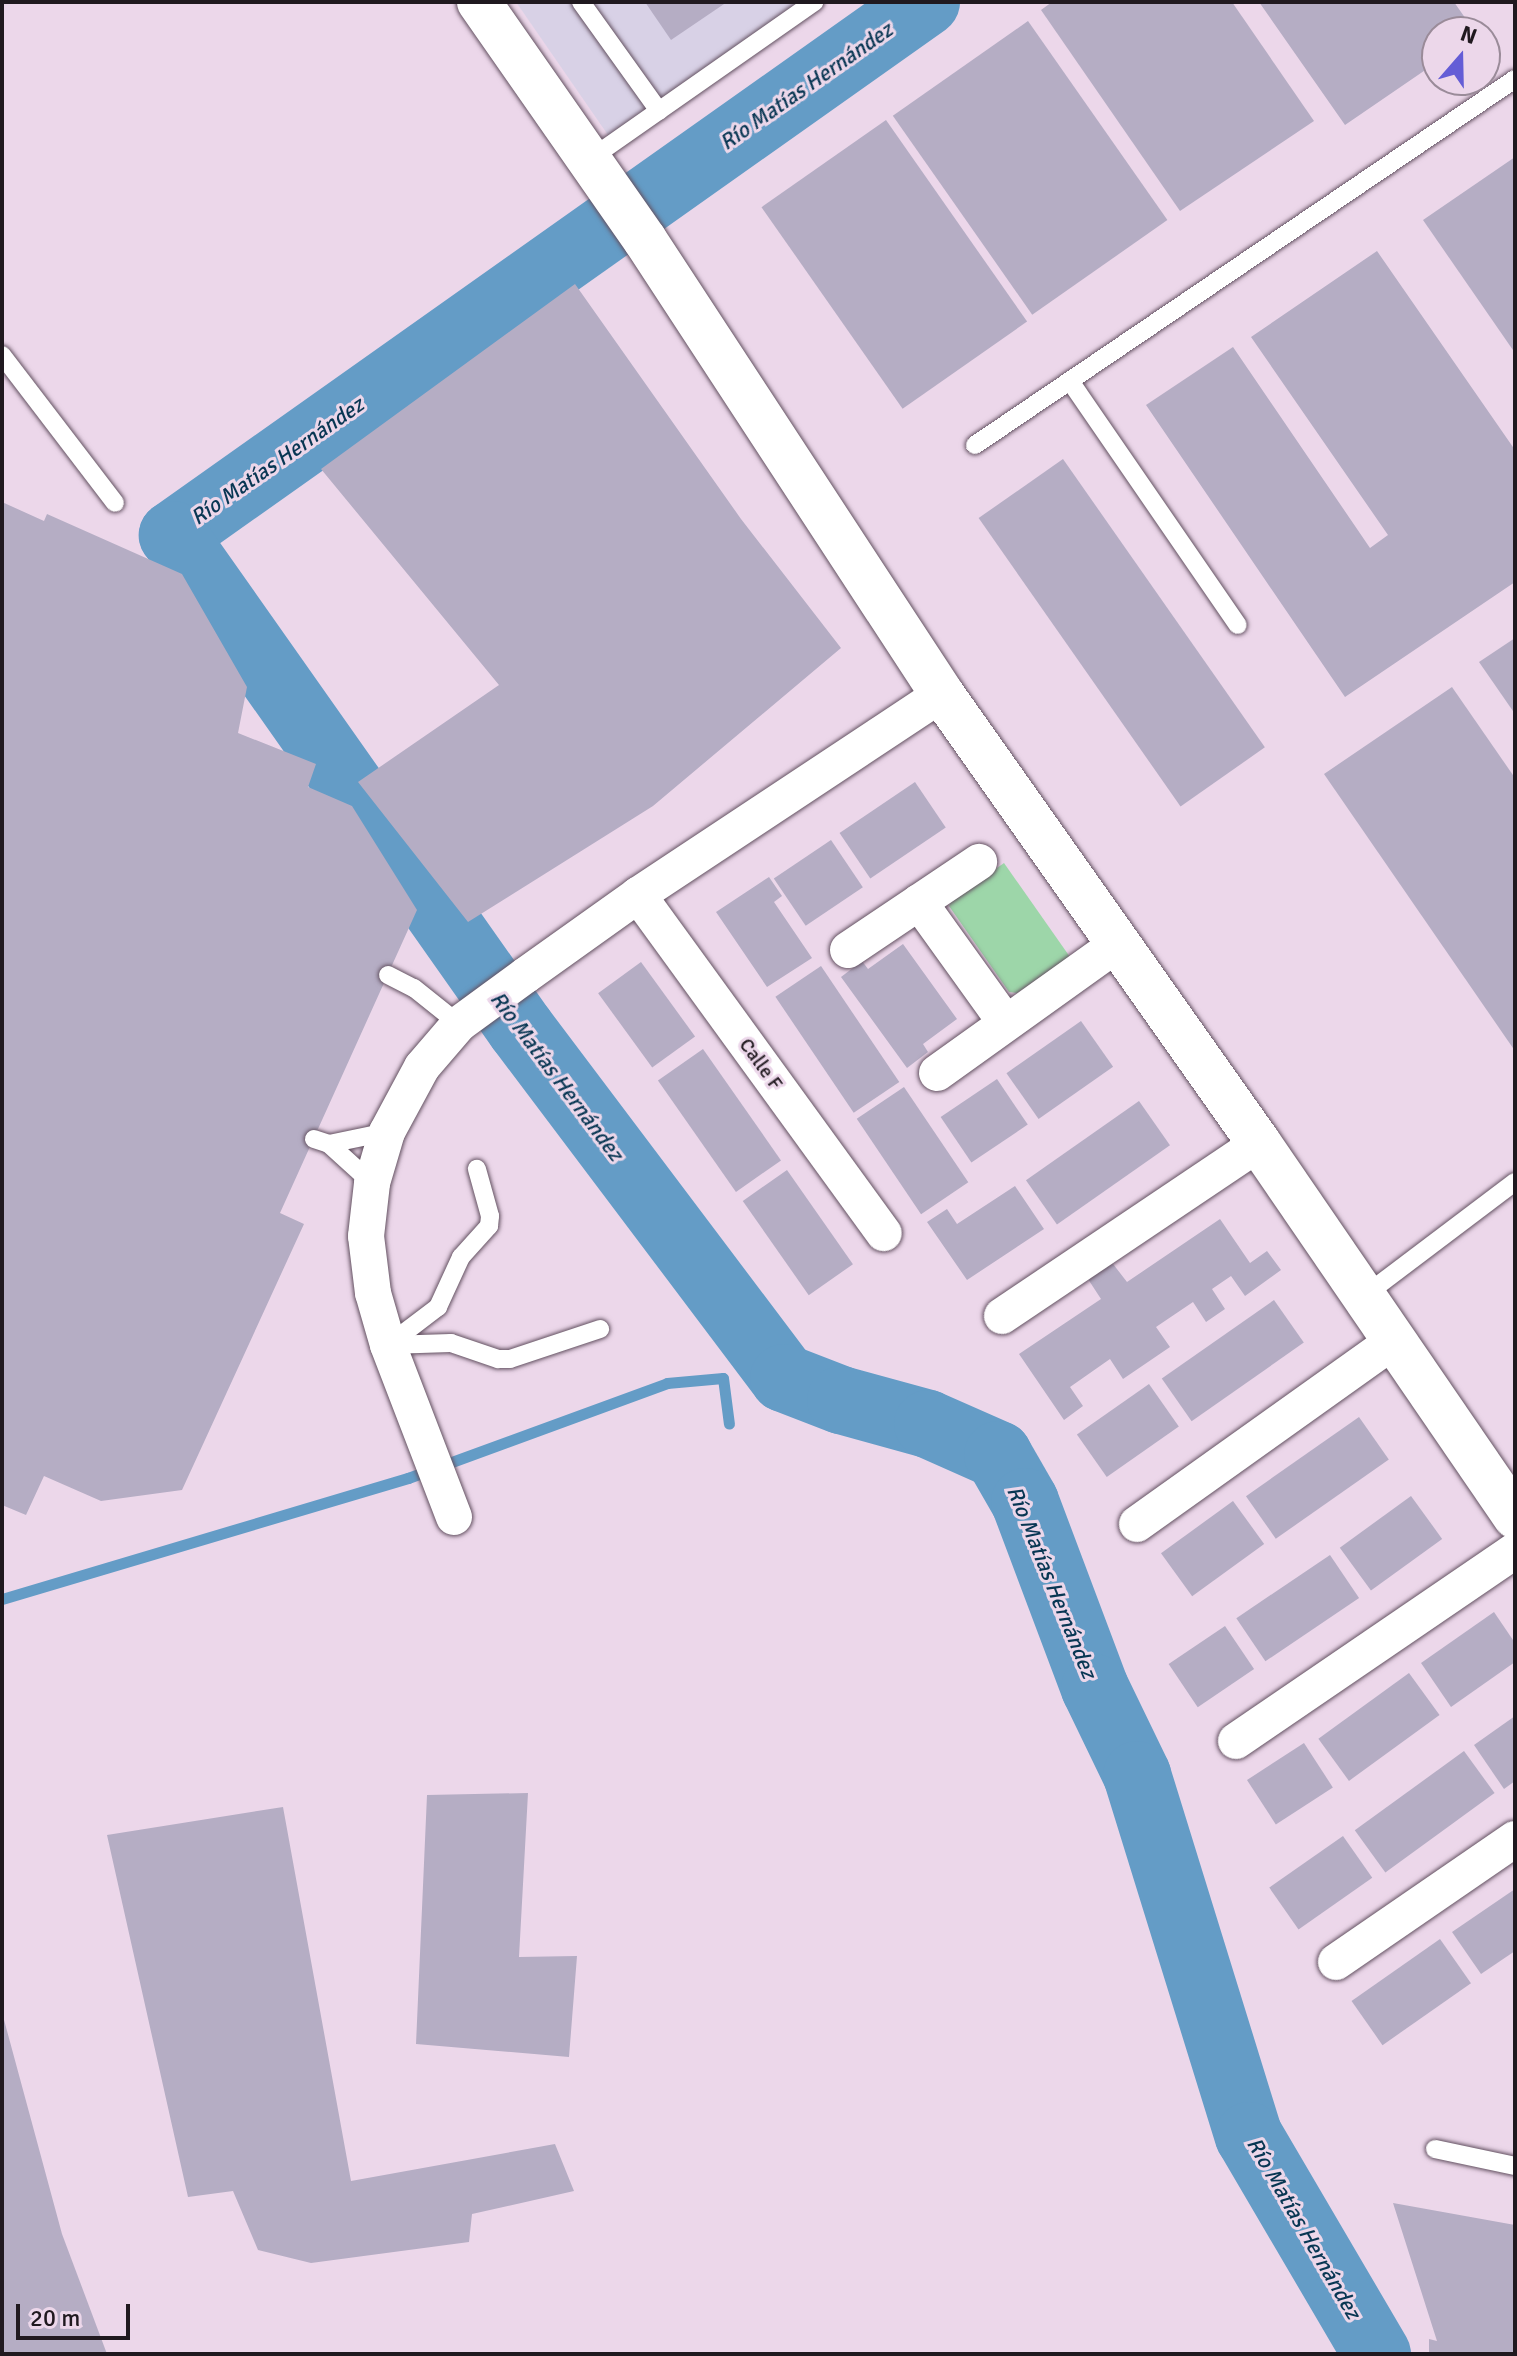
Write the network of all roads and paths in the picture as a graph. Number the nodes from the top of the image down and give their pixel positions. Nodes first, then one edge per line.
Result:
1 (479, 2) edge
2 (581, 2) edge
3 (814, 2) edge
4 (1515, 79) edge
5 (659, 111) junction
6 (599, 172) junction
7 (2, 355) edge
8 (1070, 381) junction
9 (975, 445) dead end
10 (115, 503) dead end
11 (1238, 625) dead end
12 (942, 694) junction
13 (979, 862) dead end
14 (638, 895) junction
15 (919, 902) junction
16 (1117, 944) junction
17 (848, 950) dead end
18 (388, 975) dead end
19 (470, 1016) junction
20 (1006, 1023) junction
21 (937, 1073) dead end
22 (387, 1132) junction
23 (1259, 1143) junction
24 (477, 1169) dead end
25 (1515, 1182) edge
26 (372, 1183) junction
27 (884, 1233) dead end
28 (1364, 1296) junction
29 (1002, 1316) dead end
30 (600, 1329) dead end
31 (1394, 1341) junction
32 (388, 1345) junction
33 (451, 1511) dead end
34 (1515, 1517) edge
35 (1137, 1524) dead end
36 (1515, 1551) edge
37 (1236, 1741) dead end
38 (1515, 1839) edge
39 (1336, 1962) dead end
40 (1435, 2149) dead end
41 (1515, 2166) edge

1 - 6 street
2 - 5 lane
3 - 5 lane
4 - 8 lane
5 - 6 lane
6 - 12 street
7 - 10 lane
8 - 9 lane
8 - 11 lane
12 - 14 street
12 - 16 street
13 - 15 street
14 - 19 street
14 - 27 street, Calle F
15 - 17 street
15 - 20 street
16 - 20 street
16 - 23 street
18 - 19 lane
19 - 22 street
20 - 21 street
22 - 26 street
22 - 26 lane
23 - 28 street
23 - 29 street
24 - 32 lane
25 - 28 lane
26 - 32 street
28 - 31 street
30 - 32 lane
31 - 34 street
31 - 35 street
32 - 33 street
36 - 37 street
38 - 39 street
40 - 41 lane

